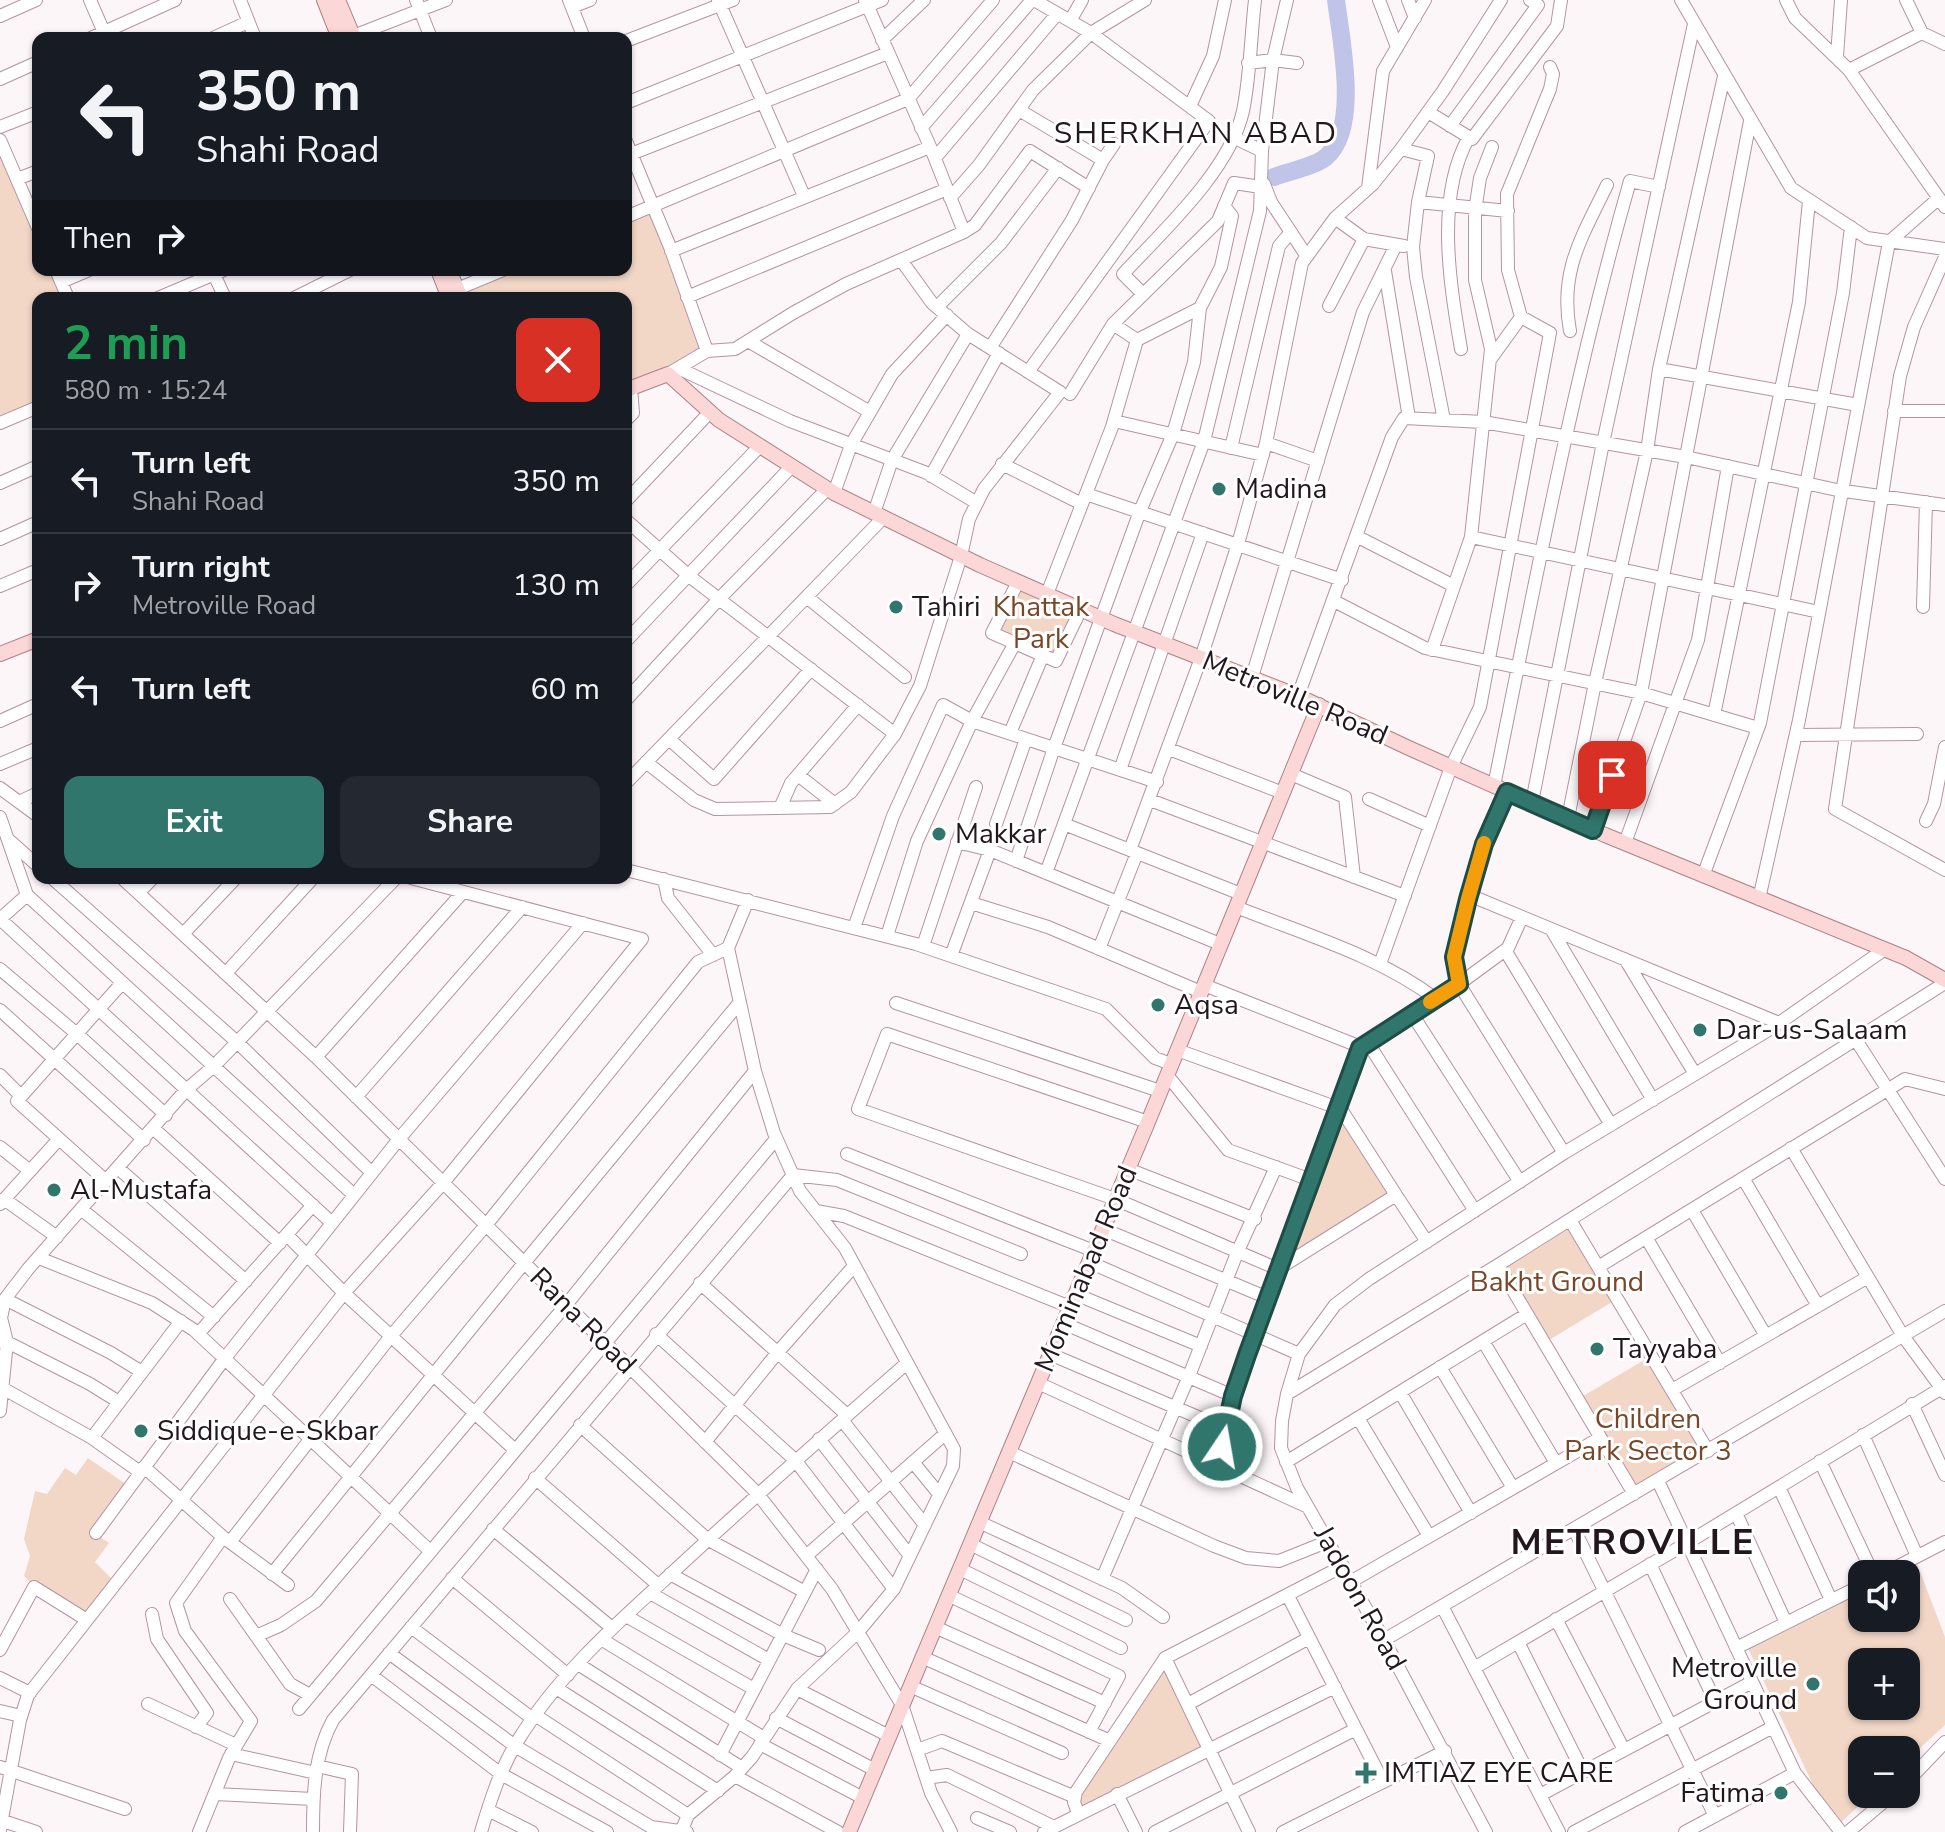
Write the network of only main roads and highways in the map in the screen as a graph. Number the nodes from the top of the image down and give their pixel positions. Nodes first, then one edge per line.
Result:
1 (324, 0) edge
2 (338, 0) edge
3 (344, 32) edge
4 (346, 32) edge
5 (632, 388) edge
6 (32, 641) edge
7 (0, 654) edge
8 (1319, 705) junction
9 (1945, 982) edge
10 (849, 1832) edge

1 - 3 main road
2 - 4 main road
5 - 8 main road, Metroville Road
6 - 7 main road
8 - 9 main road, Metroville Road
8 - 10 main road, Mominabad Road

